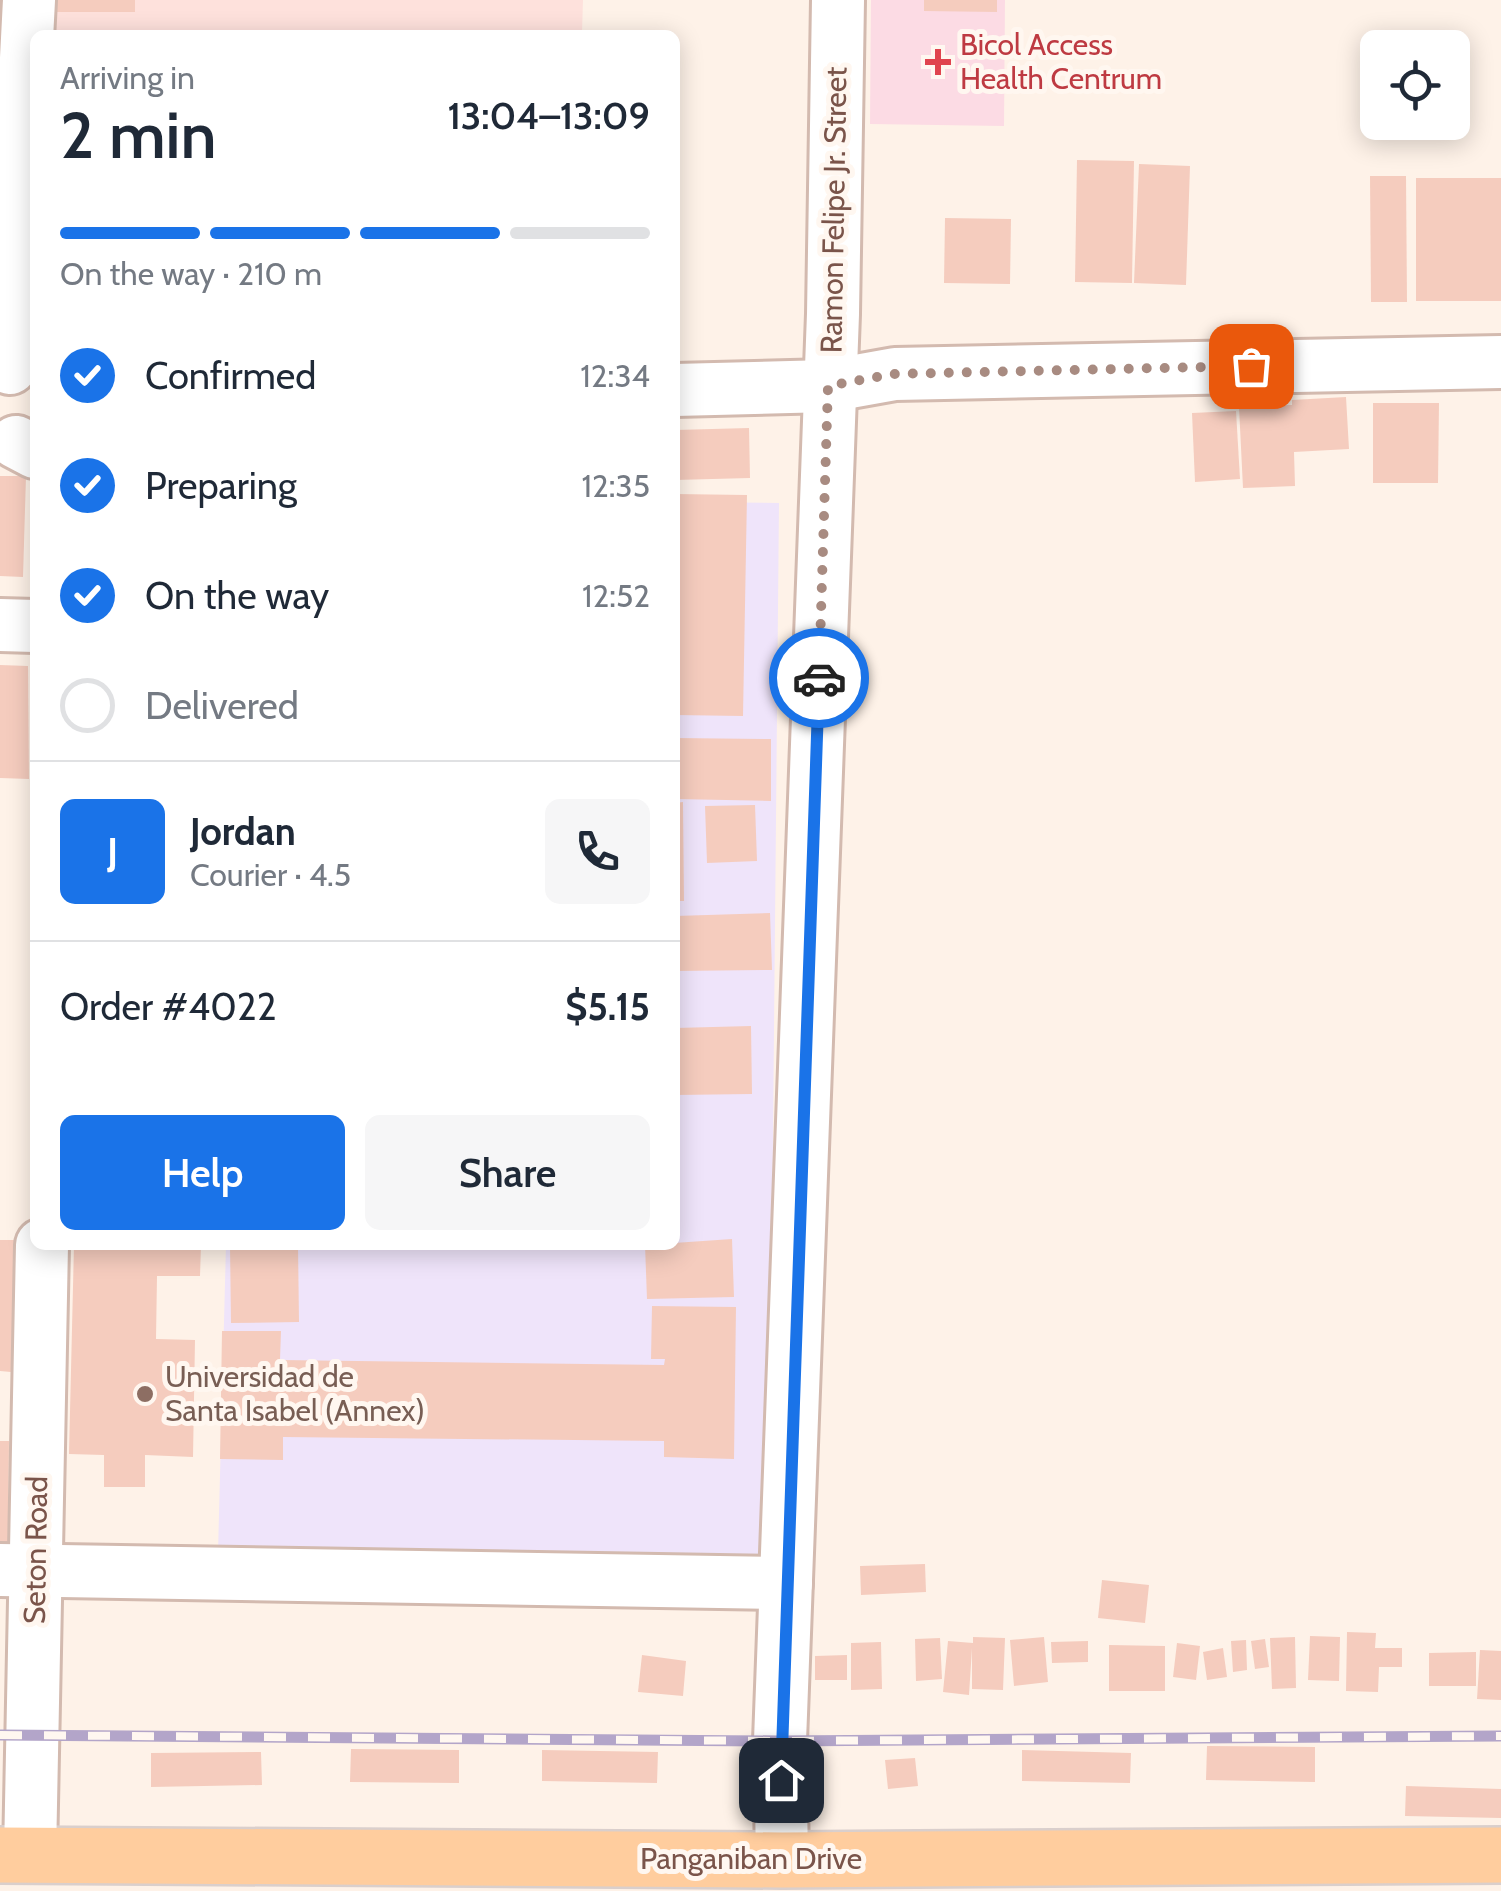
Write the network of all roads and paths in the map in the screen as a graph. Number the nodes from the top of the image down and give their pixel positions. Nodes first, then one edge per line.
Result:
1 (29, 0) edge
2 (838, 0) edge
3 (1501, 362) edge
4 (15, 371) edge
5 (828, 386) junction
6 (680, 390) edge
7 (0, 625) edge
8 (30, 626) edge
9 (41, 1250) edge
10 (19, 1387) edge
11 (17, 1569) edge
12 (786, 1583) junction
13 (15, 1855) edge
14 (1501, 1855) edge
15 (782, 1860) junction
16 (1175, 1873) edge
17 (352, 1874) edge

1 - 4 street
2 - 5 street, Ramon Felipe Jr. Street
3 - 5 street
5 - 6 street
5 - 12 street, Ramon Felipe Jr. Street
7 - 8 street
9 - 10 street, Seton Road
10 - 11 street, Seton Road
11 - 12 street
11 - 13 street, Seton Road
12 - 15 street, Ramon Felipe Jr. Street
13 - 17 main road, Panganiban Drive
14 - 16 main road, Panganiban Drive
15 - 16 main road, Panganiban Drive
15 - 17 main road, Panganiban Drive

